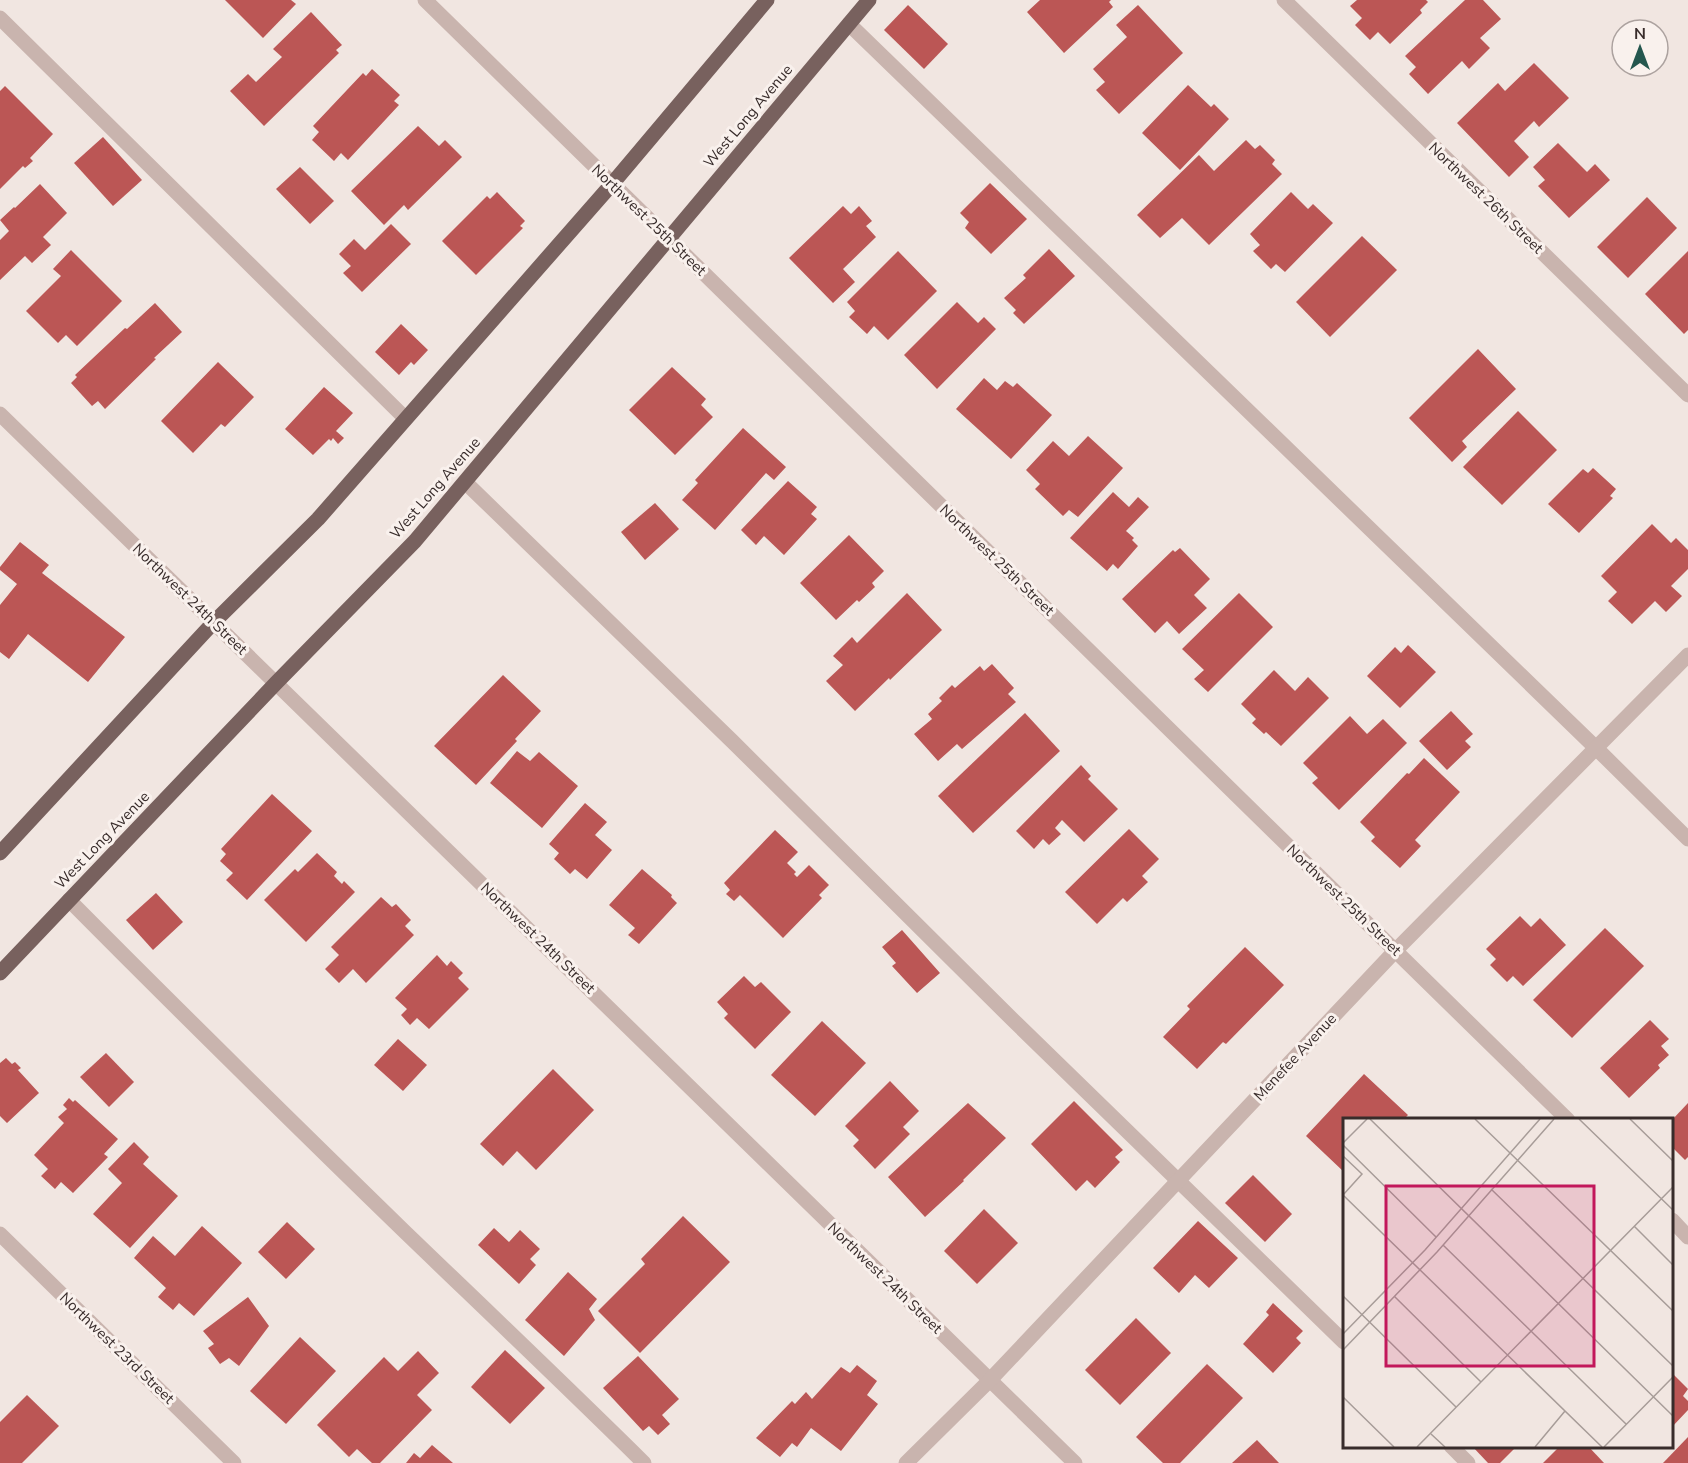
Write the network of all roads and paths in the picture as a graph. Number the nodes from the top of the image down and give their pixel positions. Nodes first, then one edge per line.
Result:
1 (425, 0) edge
2 (767, 0) edge
3 (869, 0) edge
4 (1284, 0) edge
5 (0, 18) edge
6 (849, 24) junction
7 (612, 184) junction
8 (669, 239) junction
9 (1688, 395) edge
10 (0, 414) edge
11 (405, 418) junction
12 (465, 482) junction
13 (214, 622) junction
14 (1688, 655) edge
15 (276, 683) junction
16 (1596, 748) junction
17 (1688, 839) edge
18 (0, 853) edge
19 (69, 900) junction
20 (1396, 950) junction
21 (0, 973) edge
22 (1567, 1118) edge
23 (1179, 1180) junction
24 (1673, 1222) edge
25 (0, 1234) edge
26 (1688, 1237) edge
27 (1343, 1341) edge
28 (990, 1380) junction
29 (1453, 1448) edge
30 (234, 1463) edge
31 (644, 1463) edge
32 (906, 1463) edge
33 (1075, 1463) edge
34 (1468, 1463) edge

1 - 7 street, Northwest 25th Street
2 - 7 main road
3 - 6 main road, West Long Avenue
4 - 9 street, Northwest 26th Street
5 - 11 street
6 - 8 main road, West Long Avenue
6 - 16 street
7 - 8 street, Northwest 25th Street
7 - 11 main road
8 - 12 main road, West Long Avenue
8 - 20 street, Northwest 25th Street
10 - 13 street, Northwest 24th Street
11 - 13 main road
12 - 15 main road, West Long Avenue
12 - 23 street
13 - 15 street, Northwest 24th Street
13 - 18 main road
14 - 16 street, Menefee Avenue
15 - 19 main road, West Long Avenue
15 - 28 street, Northwest 24th Street
16 - 17 street
16 - 20 street, Menefee Avenue
19 - 21 main road, West Long Avenue
19 - 31 street
20 - 22 street, Northwest 25th Street
20 - 23 street, Menefee Avenue
23 - 27 street
23 - 28 street, Menefee Avenue
24 - 26 street
25 - 30 street, Northwest 23rd Street
28 - 32 street, Menefee Avenue
28 - 33 street, Northwest 24th Street
29 - 34 street

